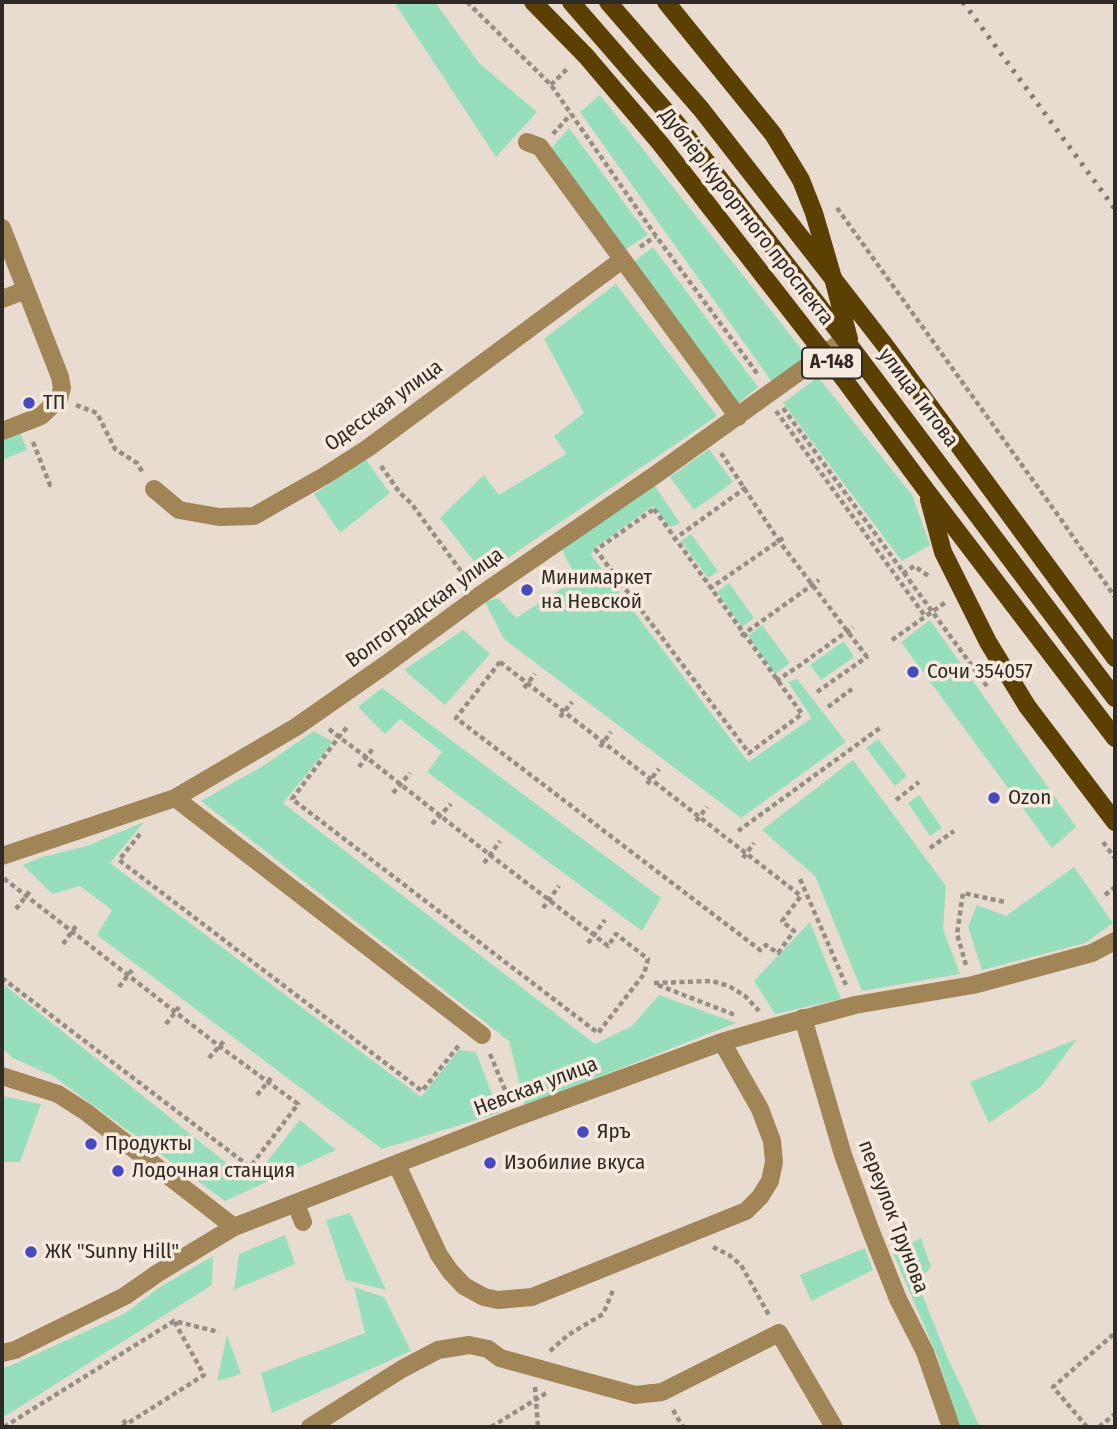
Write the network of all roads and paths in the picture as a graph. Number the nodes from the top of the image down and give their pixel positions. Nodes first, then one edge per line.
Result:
1 (467, 2) edge
2 (533, 2) edge
3 (571, 2) edge
4 (608, 2) edge
5 (666, 2) edge
6 (527, 142) dead end
7 (835, 205) dead end
8 (2, 228) edge
9 (622, 260) junction
10 (26, 290) junction
11 (2, 299) edge
12 (848, 342) junction
13 (59, 399) junction
14 (773, 400) junction
15 (738, 417) junction
16 (26, 422) junction
17 (2, 431) edge
18 (368, 448) junction
19 (718, 449) dead end
20 (54, 483) dead end
21 (746, 488) junction
22 (154, 489) joint
23 (926, 490) junction
24 (786, 536) dead end
25 (674, 539) junction
26 (779, 541) junction
27 (903, 574) junction
28 (819, 580) dead end
29 (933, 580) dead end
30 (811, 585) junction
31 (709, 589) junction
32 (479, 596) junction
33 (1115, 597) edge
34 (951, 598) dead end
35 (931, 612) junction
36 (925, 616) junction
37 (853, 627) dead end
38 (846, 631) junction
39 (742, 635) junction
40 (892, 639) dead end
41 (1115, 658) edge
42 (535, 674) dead end
43 (776, 681) junction
44 (525, 686) junction
45 (852, 689) dead end
46 (817, 692) dead end
47 (1115, 698) edge
48 (572, 702) dead end
49 (828, 707) dead end
50 (564, 712) junction
51 (560, 717) dead end
52 (348, 726) dead end
53 (880, 728) dead end
54 (611, 732) dead end
55 (339, 737) junction
56 (1115, 738) edge
57 (601, 744) junction
58 (374, 747) dead end
59 (366, 757) junction
60 (359, 767) dead end
61 (659, 769) dead end
62 (410, 774) dead end
63 (651, 778) junction
64 (919, 782) dead end
65 (647, 784) dead end
66 (401, 785) junction
67 (393, 793) dead end
68 (175, 798) junction
69 (896, 800) dead end
70 (451, 804) dead end
71 (707, 807) dead end
72 (440, 816) junction
73 (698, 819) junction
74 (1115, 822) edge
75 (432, 824) dead end
76 (144, 829) dead end
77 (738, 831) dead end
78 (954, 831) dead end
79 (500, 841) dead end
80 (754, 843) dead end
81 (930, 848) dead end
82 (490, 855) junction
83 (745, 855) junction
84 (2, 856) edge
85 (484, 863) dead end
86 (2, 877) edge
87 (800, 879) dead end
88 (559, 886) dead end
89 (1115, 887) edge
90 (29, 893) junction
91 (1105, 895) dead end
92 (550, 900) junction
93 (1005, 902) dead end
94 (543, 908) dead end
95 (16, 909) dead end
96 (605, 920) dead end
97 (74, 929) junction
98 (594, 936) junction
99 (1115, 941) edge
100 (588, 943) dead end
101 (63, 944) dead end
102 (130, 972) junction
103 (2, 978) edge
104 (973, 985) junction
105 (119, 987) dead end
106 (855, 1005) junction
107 (178, 1009) junction
108 (803, 1018) junction
109 (166, 1024) dead end
110 (770, 1028) junction
111 (474, 1036) junction
112 (224, 1041) dead end
113 (722, 1042) junction
114 (219, 1046) junction
115 (209, 1058) dead end
116 (2, 1076) edge
117 (270, 1080) junction
118 (257, 1095) dead end
119 (517, 1117) junction
120 (397, 1165) junction
121 (296, 1204) junction
122 (303, 1222) dead end
123 (234, 1227) junction
124 (704, 1248) dead end
125 (619, 1278) dead end
126 (174, 1321) junction
127 (219, 1332) dead end
128 (779, 1333) junction
129 (1115, 1333) edge
130 (2, 1353) edge
131 (547, 1353) dead end
132 (572, 1377) junction
133 (1115, 1414) edge
134 (125, 1425) edge
135 (4, 1427) edge
136 (310, 1427) edge
137 (491, 1427) edge
138 (834, 1427) edge
139 (951, 1427) edge
140 (1087, 1427) edge
141 (1099, 1427) edge

1 - 14 path
2 - 23 main road, Дублёр Курортного проспекта / А-148
3 - 12 main road, улица Титова
4 - 41 main road, Дублёр Курортного проспекта / А-148
5 - 12 main road, А-148
6 - 9 street
7 - 33 path
8 - 10 street
9 - 15 street
9 - 18 street, Одесская улица
10 - 11 street
10 - 13 street
12 - 14 street, Волгоградская улица
12 - 47 main road, улица Титова
13 - 16 street
13 - 22 path
14 - 15 street, Волгоградская улица
14 - 27 path
14 - 36 path
15 - 32 street, Волгоградская улица
16 - 17 street
16 - 20 path
18 - 22 street, Одесская улица
18 - 32 path
19 - 21 path
21 - 25 path
21 - 26 path
23 - 56 main road, Дублёр Курортного проспекта / А-148
23 - 74 main road, А-148
24 - 26 path
25 - 31 path
25 - 43 path
26 - 30 path
26 - 31 path
27 - 29 path
27 - 35 path
28 - 30 path
30 - 38 path
30 - 39 path
31 - 39 path
32 - 68 street, Волгоградская улица
34 - 35 path
35 - 36 path
36 - 40 path
37 - 38 path
38 - 43 path
38 - 46 path
39 - 43 path
42 - 44 path
44 - 50 path
44 - 83 path
45 - 49 path
48 - 50 path
50 - 51 path
50 - 57 path
52 - 55 path
53 - 77 path
54 - 57 path
55 - 59 path
55 - 98 path
57 - 63 path
58 - 59 path
59 - 60 path
59 - 66 path
61 - 63 path
62 - 66 path
63 - 65 path
63 - 73 path
64 - 69 path
66 - 67 path
66 - 72 path
68 - 84 street, Волгоградская улица
68 - 111 street
70 - 72 path
71 - 73 path
72 - 75 path
72 - 82 path
73 - 83 path
76 - 111 path
78 - 81 path
79 - 82 path
80 - 83 path
82 - 85 path
82 - 92 path
86 - 90 path
87 - 106 path
88 - 92 path
89 - 91 path
90 - 95 path
90 - 97 path
92 - 94 path
92 - 98 path
93 - 104 path
96 - 98 path
97 - 101 path
97 - 102 path
98 - 100 path
99 - 104 street, Невская улица
102 - 105 path
102 - 107 path
103 - 117 path
104 - 106 street, Невская улица
106 - 108 street, Невская улица
107 - 109 path
107 - 114 path
108 - 110 street, Невская улица
108 - 139 street, переулок Трунова
110 - 110 path
110 - 113 street, Невская улица
111 - 119 path
112 - 114 path
113 - 119 street, Невская улица
113 - 120 street
114 - 115 path
114 - 117 path
116 - 123 street
117 - 118 path
119 - 120 street, Невская улица
120 - 121 street, Невская улица
121 - 122 street
121 - 123 street, Невская улица
123 - 130 street, Невская улица
124 - 128 path
125 - 131 path
126 - 127 path
126 - 134 path
126 - 135 path
128 - 132 street
128 - 138 street
129 - 140 path
132 - 136 street
132 - 137 path
133 - 141 path

